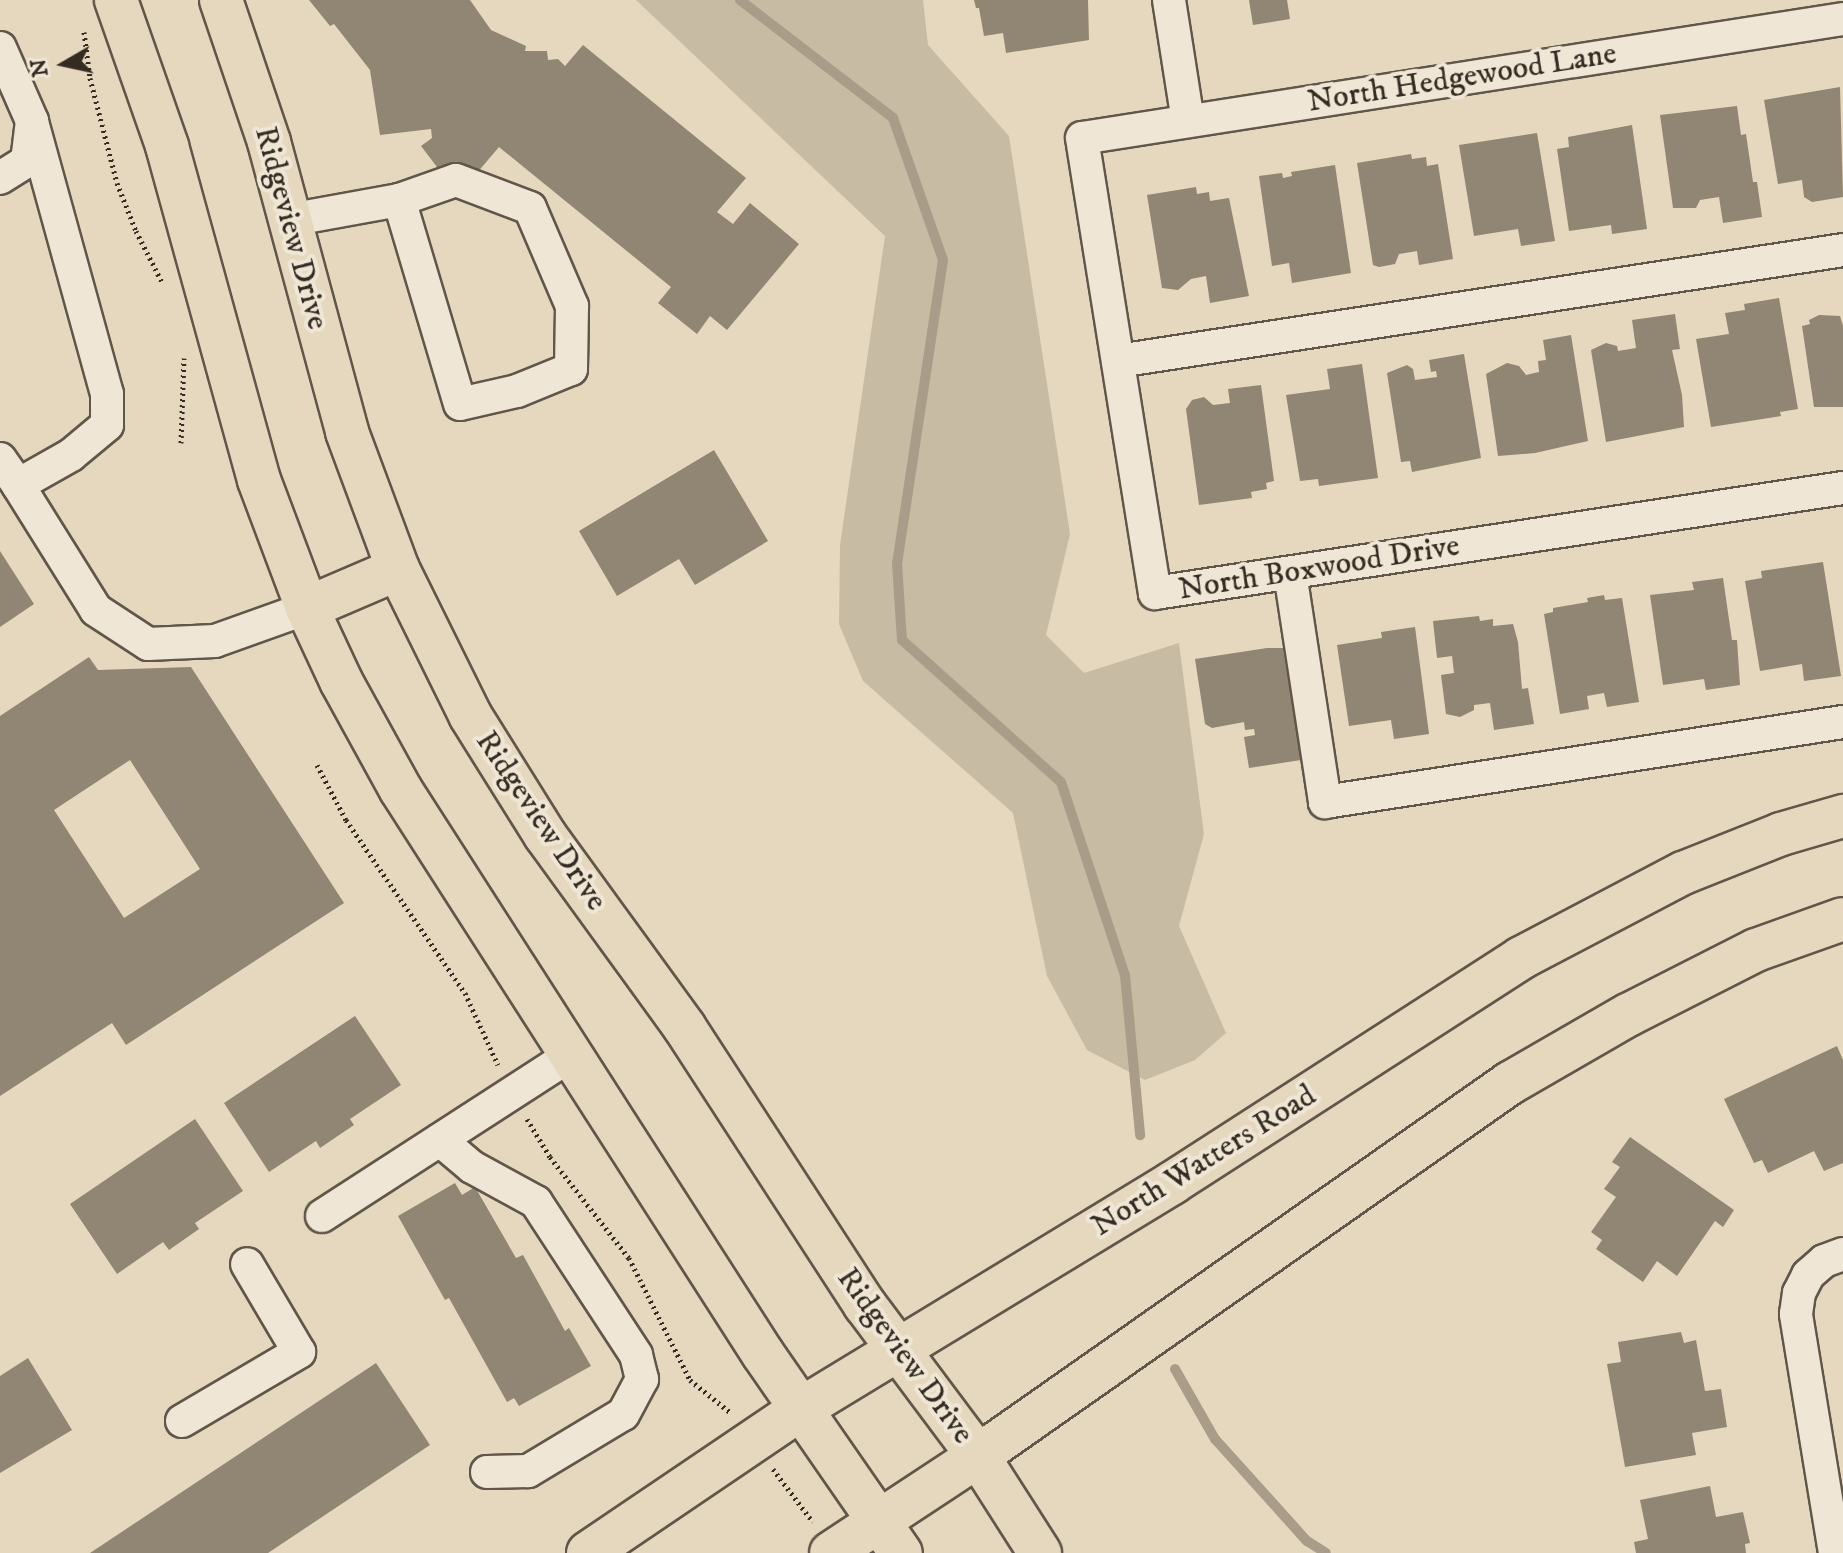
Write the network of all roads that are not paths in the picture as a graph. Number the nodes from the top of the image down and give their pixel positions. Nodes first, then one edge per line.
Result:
1 (221, 0) edge
2 (1169, 0) edge
3 (99, 10) edge
4 (1843, 19) edge
5 (0, 48) edge
6 (32, 121) junction
7 (1188, 121) junction
8 (1082, 138) joint
9 (0, 178) edge
10 (399, 200) junction
11 (289, 220) junction
12 (1843, 250) edge
13 (1118, 361) junction
14 (9, 472) edge
15 (1843, 488) edge
16 (398, 569) junction
17 (1290, 573) junction
18 (307, 608) junction
19 (1843, 722) edge
20 (1843, 816) edge
21 (1843, 919) edge
22 (571, 1055) junction
23 (440, 1140) junction
24 (322, 1216) dead end
25 (1843, 1254) edge
26 (247, 1264) dead end
27 (898, 1352) junction
28 (799, 1410) junction
29 (182, 1421) dead end
30 (978, 1456) junction
31 (487, 1472) dead end
32 (891, 1537) edge
33 (833, 1552) edge
34 (588, 1553) edge
35 (1040, 1553) edge
36 (1835, 1553) edge

1 - 11 main road, Ridgeview Drive
2 - 7 street
3 - 18 main road
4 - 7 street, North Hedgewood Lane
5 - 6 street
6 - 9 street
6 - 14 street
7 - 8 street, North Hedgewood Lane
8 - 13 street, North Boxwood Drive
10 - 10 street
10 - 11 street
11 - 16 main road, Ridgeview Drive
12 - 13 street
13 - 17 street, North Boxwood Drive
14 - 18 street
15 - 17 street, North Boxwood Drive
16 - 18 main road
16 - 27 main road, Ridgeview Drive
17 - 19 street
18 - 22 main road
20 - 27 main road, North Watters Road
21 - 30 main road
22 - 23 street
22 - 28 main road
23 - 24 street
23 - 31 street
25 - 36 street
26 - 29 street
27 - 28 main road, North Watters Road
27 - 30 main road, Ridgeview Drive
28 - 32 main road
28 - 34 main road, North Watters Road
30 - 32 main road
30 - 35 main road, Ridgeview Drive
32 - 33 main road

